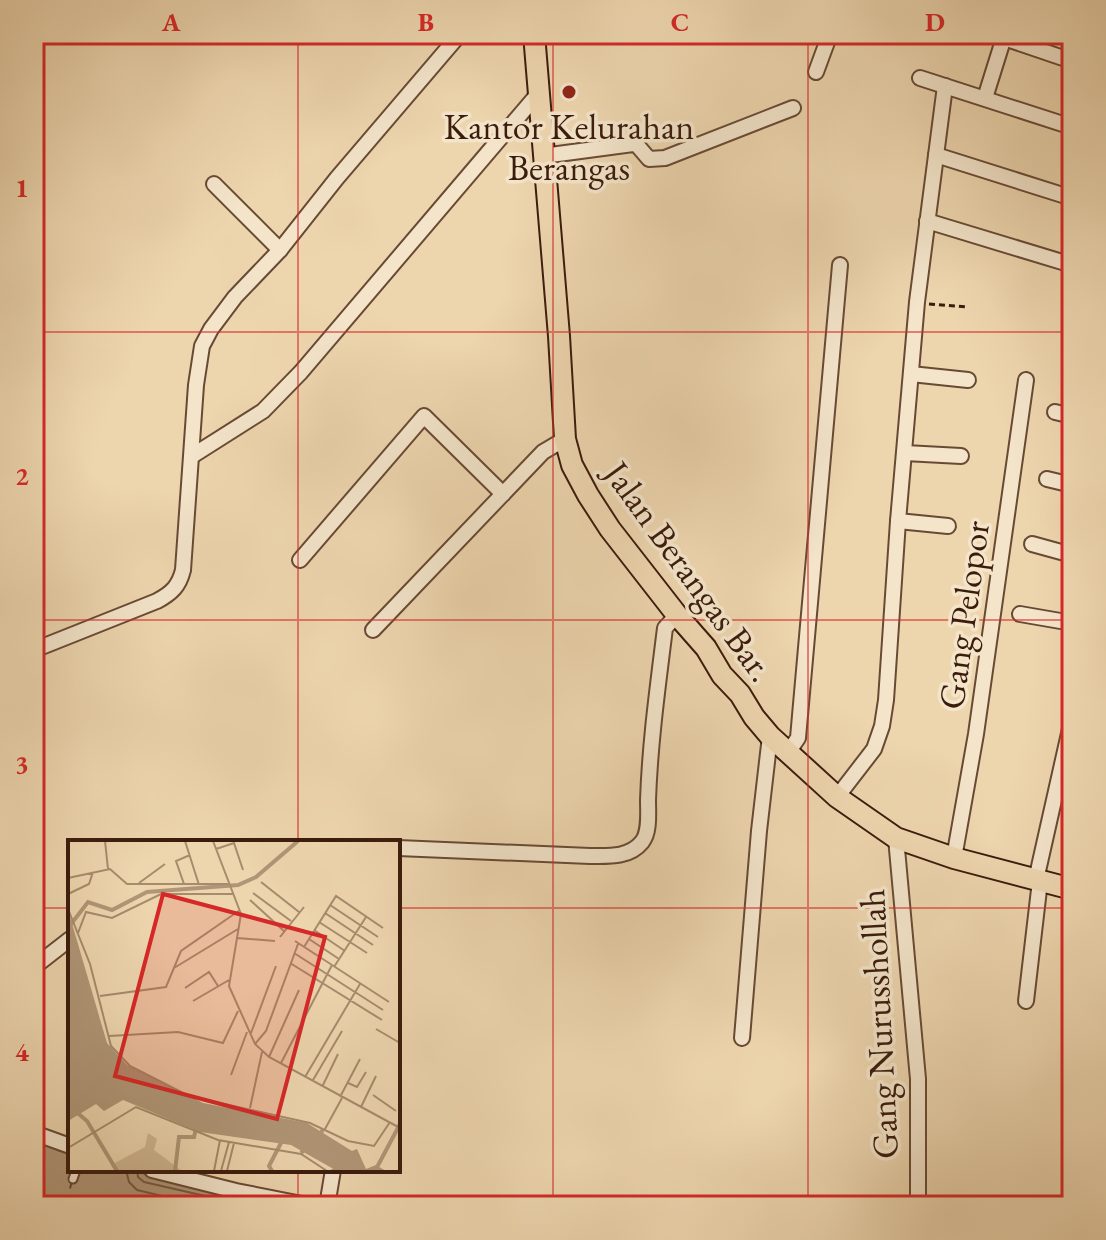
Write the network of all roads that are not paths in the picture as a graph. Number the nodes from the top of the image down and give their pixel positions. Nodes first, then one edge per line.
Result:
1 (460, 34) edge
2 (534, 34) edge
3 (830, 34) edge
4 (1005, 36) edge
5 (1072, 61) edge
6 (816, 72) dead end
7 (920, 78) dead end
8 (945, 86) junction
9 (537, 95) junction
10 (985, 98) junction
11 (793, 108) dead end
12 (1072, 127) edge
13 (936, 155) junction
14 (543, 156) junction
15 (214, 184) dead end
16 (1072, 198) edge
17 (927, 221) junction
18 (280, 250) junction
19 (840, 265) dead end
20 (1072, 265) edge
21 (911, 374) junction
22 (968, 380) dead end
23 (1026, 380) dead end
24 (1055, 412) dead end
25 (1072, 416) edge
26 (565, 439) junction
27 (905, 453) junction
28 (192, 456) junction
29 (961, 456) dead end
30 (1047, 479) dead end
31 (1072, 485) edge
32 (503, 494) junction
33 (898, 521) junction
34 (948, 526) dead end
35 (1032, 544) dead end
36 (1072, 555) edge
37 (300, 560) dead end
38 (1020, 614) dead end
39 (677, 615) junction
40 (1072, 623) edge
41 (373, 630) dead end
42 (34, 650) edge
43 (1072, 720) edge
44 (770, 736) junction
45 (789, 751) junction
46 (837, 797) junction
47 (896, 838) junction
48 (400, 848) edge
49 (954, 858) junction
50 (1038, 880) junction
51 (1072, 889) edge
52 (68, 941) edge
53 (34, 967) edge
54 (1026, 1001) dead end
55 (742, 1038) dead end
56 (34, 1133) edge
57 (68, 1145) edge
58 (75, 1172) edge
59 (160, 1172) edge
60 (333, 1172) edge
61 (73, 1179) dead end
62 (312, 1206) edge
63 (327, 1206) edge
64 (918, 1206) edge

1 - 18 street
2 - 9 main road, Jalan Berangas Bar.
3 - 6 street
4 - 5 street
4 - 10 street
7 - 8 street
8 - 10 street
8 - 13 street
9 - 14 main road, Jalan Berangas Bar.
9 - 28 street
10 - 12 street
11 - 14 street
13 - 16 street
13 - 17 street
14 - 26 main road, Jalan Berangas Bar.
15 - 18 street
17 - 20 street
17 - 21 street
18 - 28 street
19 - 45 street
21 - 22 street
21 - 27 street
23 - 49 street, Gang Pelopor
24 - 25 street
26 - 32 street
26 - 39 main road, Jalan Berangas Bar.
27 - 29 street
27 - 33 street
28 - 42 street
30 - 31 street
32 - 37 street
32 - 41 street
33 - 34 street
33 - 46 street
35 - 36 street
38 - 40 street
39 - 44 main road, Jalan Berangas Bar.
39 - 48 street
43 - 50 street
44 - 45 main road, Jalan Berangas Bar.
44 - 55 street
45 - 46 main road, Jalan Berangas Bar.
46 - 47 main road, Jalan Berangas Bar.
47 - 49 main road, Jalan Berangas Bar.
47 - 64 street, Gang Nurusshollah
49 - 50 main road, Jalan Berangas Bar.
50 - 51 main road, Jalan Berangas Bar.
50 - 54 street
52 - 53 street
56 - 57 street
58 - 61 lane
59 - 62 street
60 - 63 street

